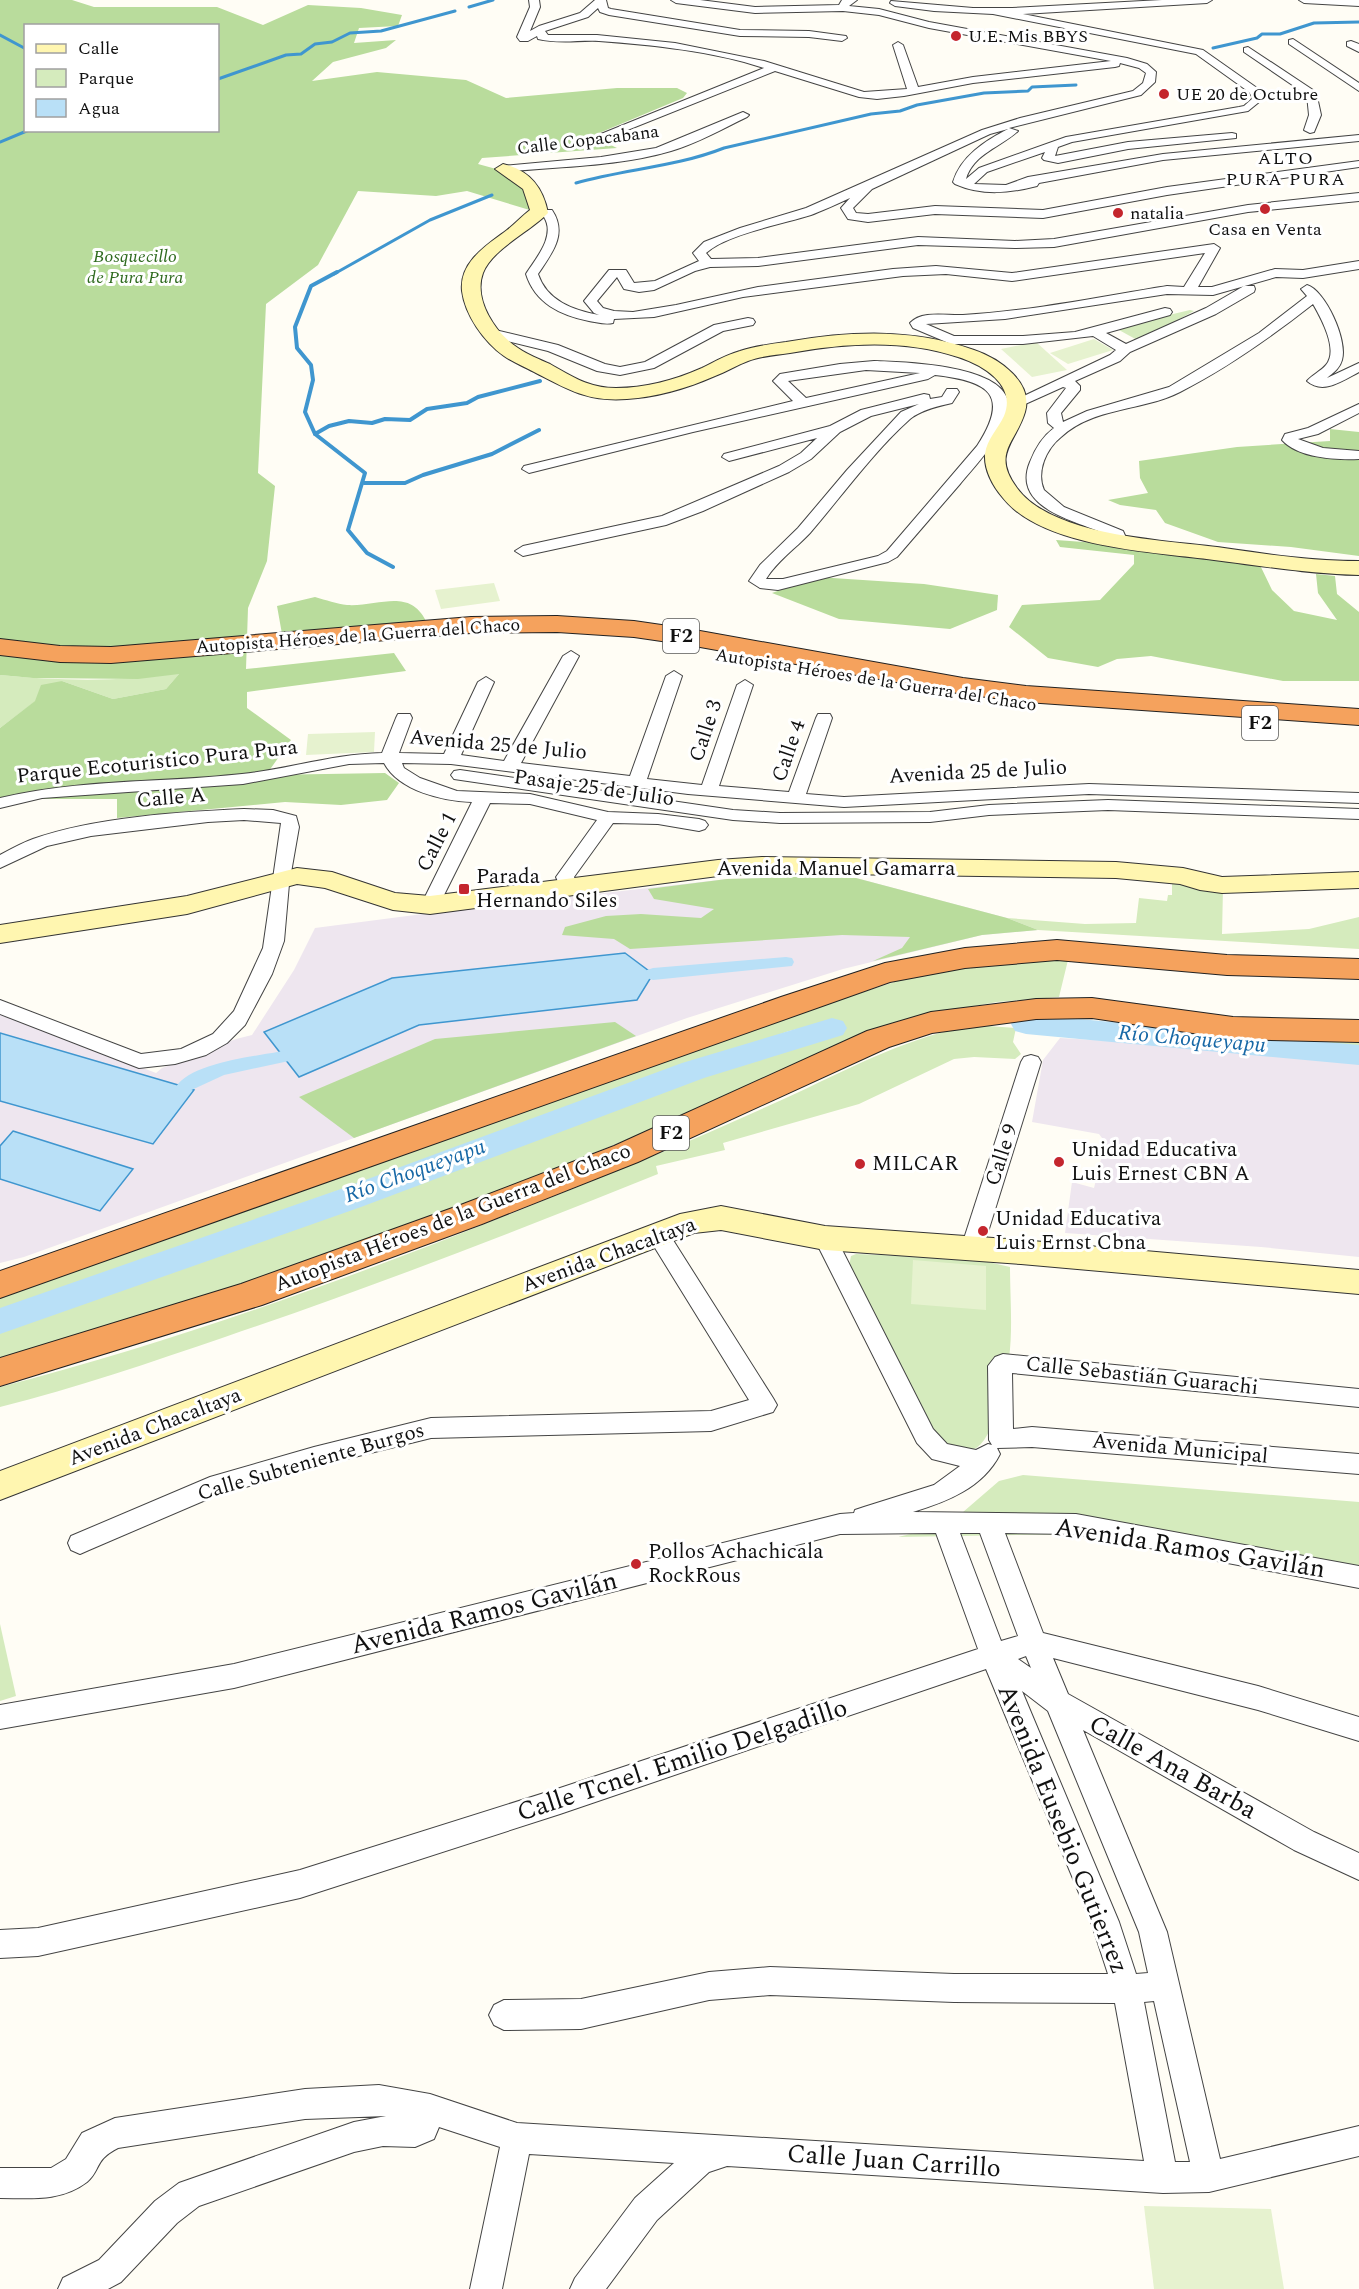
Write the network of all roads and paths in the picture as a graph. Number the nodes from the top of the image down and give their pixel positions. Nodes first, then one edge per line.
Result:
1 (534, 0) edge
2 (676, 0) edge
3 (852, 0) edge
4 (883, 0) edge
5 (1207, 0) edge
6 (1304, 0) edge
7 (1315, 0) edge
8 (600, 1) edge
9 (1359, 3) edge
10 (843, 8) junction
11 (996, 12) junction
12 (540, 31) junction
13 (842, 38) dead end
14 (1293, 42) dead end
15 (898, 45) dead end
16 (1248, 50) dead end
17 (1127, 61) junction
18 (773, 68) junction
19 (1359, 88) edge
20 (913, 90) junction
21 (694, 100) junction
22 (1024, 120) junction
23 (1337, 128) dead end
24 (612, 133) junction
25 (1246, 135) dead end
26 (600, 138) dead end
27 (1359, 138) edge
28 (1051, 146) junction
29 (665, 149) junction
30 (1359, 164) edge
31 (1187, 166) dead end
32 (503, 169) joint
33 (967, 185) junction
34 (863, 186) junction
35 (1022, 186) junction
36 (1359, 192) edge
37 (1359, 198) edge
38 (1314, 200) junction
39 (539, 213) junction
40 (707, 263) junction
41 (1354, 266) edge
42 (1284, 273) junction
43 (1359, 279) edge
44 (1189, 289) junction
45 (1316, 296) junction
46 (1165, 312) dead end
47 (626, 316) junction
48 (748, 322) dead end
49 (1095, 332) junction
50 (491, 333) junction
51 (960, 346) junction
52 (1125, 349) junction
53 (1359, 367) edge
54 (931, 372) junction
55 (1065, 382) junction
56 (952, 392) junction
57 (1018, 402) junction
58 (803, 403) junction
59 (1359, 408) edge
60 (1061, 427) junction
61 (835, 429) junction
62 (1359, 455) edge
63 (729, 457) dead end
64 (529, 469) dead end
65 (1119, 540) junction
66 (523, 551) dead end
67 (1359, 568) edge
68 (0, 647) edge
69 (571, 656) dead end
70 (0, 659) edge
71 (674, 676) dead end
72 (486, 682) dead end
73 (745, 685) dead end
74 (1359, 717) edge
75 (404, 718) dead end
76 (825, 718) dead end
77 (1359, 730) edge
78 (390, 759) junction
79 (451, 759) junction
80 (510, 766) junction
81 (637, 782) junction
82 (709, 791) junction
83 (483, 798) junction
84 (796, 798) junction
85 (1359, 798) edge
86 (0, 803) edge
87 (1359, 814) edge
88 (608, 817) junction
89 (699, 825) dead end
90 (0, 862) edge
91 (280, 880) junction
92 (1359, 880) edge
93 (568, 887) junction
94 (430, 905) junction
95 (0, 934) edge
96 (1359, 969) edge
97 (0, 1007) edge
98 (1359, 1031) edge
99 (1031, 1062) dead end
100 (658, 1234) junction
101 (825, 1238) junction
102 (972, 1248) junction
103 (1359, 1282) edge
104 (0, 1285) edge
105 (0, 1372) edge
106 (1359, 1398) edge
107 (1001, 1440) junction
108 (981, 1461) junction
109 (1359, 1464) edge
110 (0, 1486) edge
111 (944, 1522) junction
112 (989, 1523) junction
113 (840, 1524) junction
114 (80, 1543) dead end
115 (1359, 1577) edge
116 (1033, 1642) junction
117 (994, 1656) junction
118 (1057, 1702) junction
119 (0, 1717) edge
120 (1359, 1729) edge
121 (1359, 1867) edge
122 (0, 1944) edge
123 (1167, 1986) junction
124 (1127, 1989) junction
125 (504, 2015) dead end
126 (430, 2109) junction
127 (517, 2138) junction
128 (1359, 2141) edge
129 (735, 2151) junction
130 (1209, 2177) junction
131 (1163, 2178) junction
132 (0, 2183) edge
133 (74, 2289) edge
134 (486, 2289) edge
135 (586, 2289) edge

1 - 12 street
2 - 10 street
3 - 10 street
4 - 11 street
5 - 11 street
6 - 7 street
7 - 9 street
8 - 12 street
8 - 13 street
10 - 17 street
11 - 28 street
12 - 18 street
14 - 19 street
15 - 20 street
16 - 23 street
17 - 20 street
17 - 22 street
18 - 20 street
18 - 21 street
21 - 24 street
21 - 29 street, Calle Copacabana
22 - 33 street
22 - 34 street
24 - 26 street
24 - 29 street
25 - 28 street
27 - 35 street
28 - 33 street
29 - 32 street, Calle Copacabana
30 - 34 street
31 - 35 street
32 - 39 street
33 - 35 street
34 - 40 street
36 - 38 street
37 - 38 street
38 - 40 street
39 - 47 street
39 - 50 street
40 - 47 street
41 - 42 street
41 - 43 street
42 - 44 street
42 - 45 street
42 - 52 street
44 - 47 street
44 - 51 street
45 - 53 street
45 - 60 street
46 - 49 street
48 - 50 street
49 - 51 street
49 - 52 street
50 - 51 street
51 - 57 street
52 - 55 street
54 - 56 street
54 - 56 street
54 - 58 street
54 - 58 street
55 - 57 street
55 - 60 street
56 - 61 street
57 - 65 street
58 - 64 street
59 - 62 street
60 - 65 street
61 - 63 street
61 - 66 street
65 - 67 street
68 - 74 highway, Autopista Héroes de la Guerra del Chaco / F2
69 - 80 street
70 - 77 highway, Autopista Héroes de la Guerra del Chaco / F2
71 - 81 street
72 - 79 street
73 - 82 street, Calle 3
75 - 78 street
76 - 84 street, Calle 4
78 - 79 street, Avenida 25 de Julio
78 - 83 street, Pasaje 25 de Julio
78 - 86 street, Parque Ecoturistico Pura Pura
78 - 87 street, Avenida 25 de Julio
79 - 80 street, Avenida 25 de Julio
80 - 81 street, Avenida 25 de Julio
81 - 82 street, Avenida 25 de Julio
82 - 84 street, Avenida 25 de Julio
83 - 88 street, Pasaje 25 de Julio
83 - 94 street, Calle 1
84 - 85 street, Avenida 25 de Julio
88 - 89 street, Pasaje 25 de Julio
88 - 93 street
90 - 91 street, Calle A
91 - 94 street, Avenida Manuel Gamarra
91 - 95 street, Avenida Manuel Gamarra
91 - 97 street
92 - 93 street, Avenida Manuel Gamarra
93 - 94 street, Avenida Manuel Gamarra
96 - 104 highway
98 - 105 highway, Autopista Héroes de la Guerra del Chaco / F2
99 - 102 street, Calle 9
100 - 101 street, Avenida Chacaltaya
100 - 110 street, Avenida Chacaltaya
100 - 114 street, Calle Subteniente Burgos
101 - 102 street, Avenida Chacaltaya
101 - 108 street
102 - 103 street, Avenida Chacaltaya
106 - 107 street, Calle Sebastián Guarachi
107 - 108 street
107 - 109 street, Avenida Municipal
108 - 113 street
111 - 112 street, Avenida Ramos Gavilán
111 - 113 street, Avenida Ramos Gavilán
111 - 117 street, Avenida Eusebio Gutierrez
112 - 115 street, Avenida Ramos Gavilán
112 - 116 street, Avenida Eusebio Gutierrez
113 - 119 street, Avenida Ramos Gavilán
116 - 117 street, Calle Tcnel. Emilio Delgadillo
116 - 118 street, Avenida Eusebio Gutierrez
116 - 120 street
117 - 118 street, Calle Ana Barba
117 - 122 street, Calle Tcnel. Emilio Delgadillo
117 - 124 street, Avenida Eusebio Gutierrez
118 - 121 street, Calle Ana Barba
118 - 123 street, Avenida Eusebio Gutierrez
123 - 124 street
123 - 130 street, Avenida Eusebio Gutierrez
124 - 125 street
124 - 131 street, Avenida Eusebio Gutierrez
126 - 127 street, Calle Juan Carrillo
126 - 132 street, Calle Juan Carrillo
126 - 133 street
127 - 129 street, Calle Juan Carrillo
127 - 134 street
128 - 130 street, Calle Juan Carrillo
129 - 131 street, Calle Juan Carrillo
129 - 135 street
130 - 131 street, Calle Juan Carrillo

